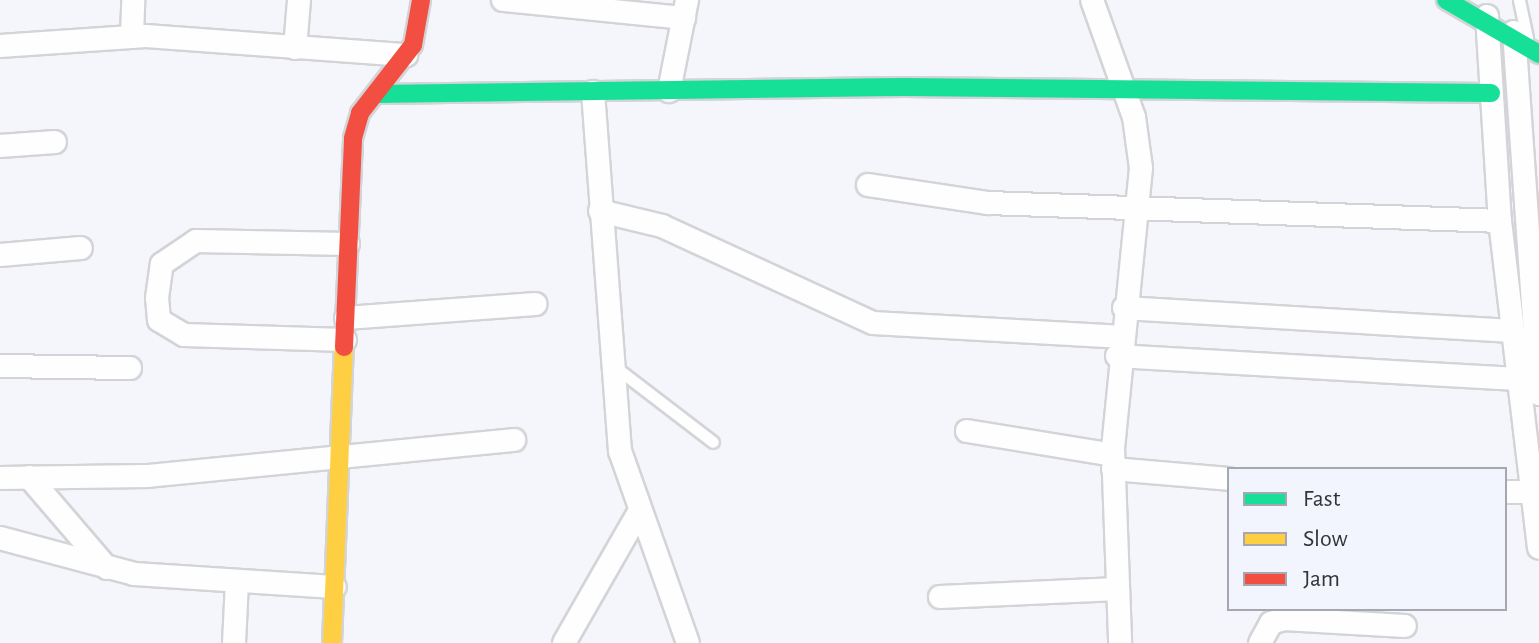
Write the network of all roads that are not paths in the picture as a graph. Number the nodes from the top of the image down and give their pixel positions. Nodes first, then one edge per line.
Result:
1 (133, 0) edge
2 (299, 0) edge
3 (421, 0) edge
4 (503, 0) edge
5 (1092, 0) edge
6 (1446, 0) edge
7 (1519, 0) edge
8 (685, 9) edge
9 (1484, 10) edge
10 (132, 37) junction
11 (1527, 39) edge
12 (0, 46) edge
13 (295, 48) junction
14 (406, 55) junction
15 (1124, 90) junction
16 (669, 91) junction
17 (593, 92) junction
18 (1491, 93) junction
19 (375, 94) junction
20 (55, 142) dead end
21 (0, 146) edge
22 (868, 185) dead end
23 (1137, 206) junction
24 (600, 211) junction
25 (1500, 221) junction
26 (348, 244) junction
27 (81, 248) dead end
28 (0, 255) edge
29 (535, 304) dead end
30 (1124, 308) junction
31 (345, 329) junction
32 (1512, 331) junction
33 (1118, 346) junction
34 (0, 366) edge
35 (613, 366) junction
36 (130, 368) dead end
37 (1517, 379) junction
38 (1539, 394) edge
39 (967, 431) dead end
40 (514, 440) dead end
41 (713, 442) dead end
42 (340, 461) junction
43 (1113, 462) junction
44 (29, 477) junction
45 (0, 478) edge
46 (1227, 479) edge
47 (1507, 492) edge
48 (1531, 492) junction
49 (638, 514) junction
50 (0, 538) edge
51 (1539, 548) edge
52 (108, 569) junction
53 (237, 581) junction
54 (335, 587) junction
55 (1118, 589) junction
56 (940, 597) dead end
57 (1405, 626) edge
58 (234, 643) edge
59 (332, 643) edge
60 (564, 643) edge
61 (688, 643) edge
62 (1120, 643) edge
63 (1260, 643) edge

1 - 10 street
2 - 13 street
3 - 14 street
4 - 8 street
5 - 15 street
6 - 9 street
7 - 11 lane
8 - 16 street
9 - 11 street
9 - 18 street
10 - 12 street
10 - 13 street
11 - 38 street
13 - 14 street
14 - 19 street
15 - 16 street
15 - 18 street
15 - 23 street
16 - 17 street
17 - 19 street
17 - 24 street
18 - 25 street
19 - 26 street
20 - 21 street
22 - 23 street
23 - 25 street
23 - 30 street
24 - 33 street
24 - 35 street
25 - 32 street
26 - 31 street
26 - 31 street
27 - 28 street
29 - 31 street
30 - 32 street
30 - 33 street
31 - 42 street
32 - 37 street
33 - 37 street
33 - 43 street
34 - 36 street
35 - 41 lane
35 - 49 street
37 - 48 street
39 - 43 street
40 - 42 street
42 - 44 street
42 - 54 street
43 - 46 street
43 - 55 street
44 - 45 street
44 - 52 street
47 - 48 street
48 - 51 street
49 - 60 street
49 - 61 street
50 - 52 street
52 - 53 street
53 - 54 street
53 - 58 street
54 - 59 street
55 - 56 street
55 - 62 street
57 - 63 street

